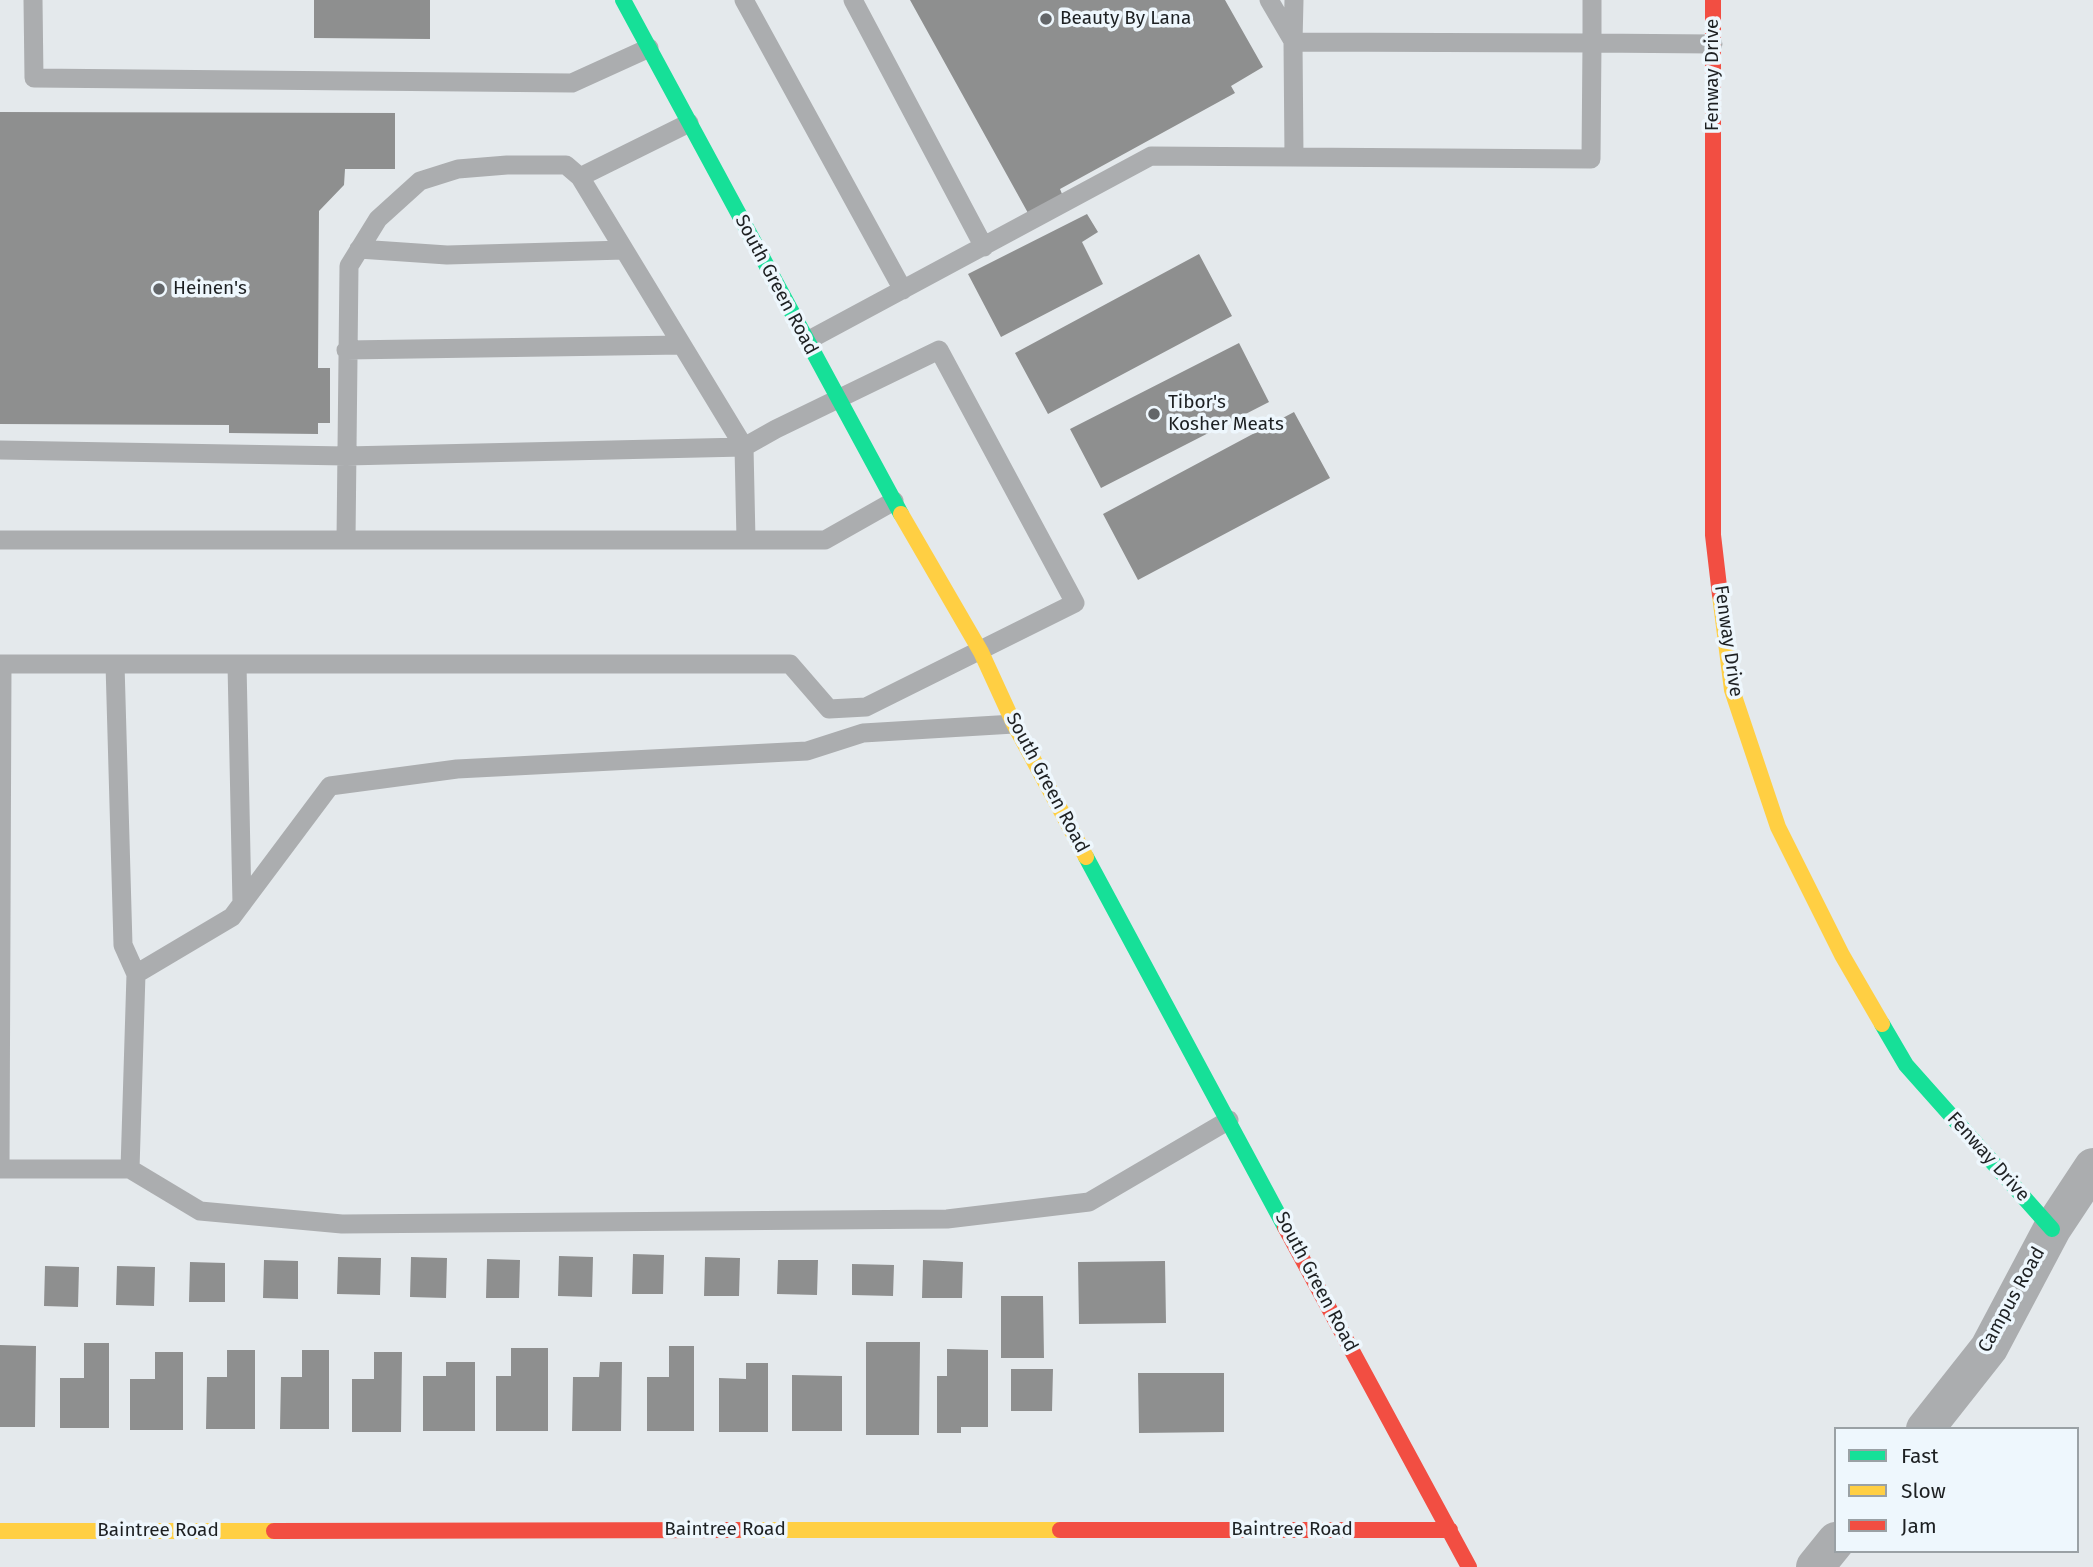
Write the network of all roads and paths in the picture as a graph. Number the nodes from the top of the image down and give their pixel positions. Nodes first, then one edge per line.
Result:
1 (33, 0) edge
2 (744, 0) edge
3 (853, 0) edge
4 (1269, 0) edge
5 (1294, 0) edge
6 (1592, 0) edge
7 (1713, 0) edge
8 (626, 1) edge
9 (1293, 42) junction
10 (1592, 43) junction
11 (1713, 44) junction
12 (649, 48) junction
13 (689, 123) junction
14 (1294, 158) junction
15 (580, 177) junction
16 (984, 247) junction
17 (359, 249) junction
18 (624, 250) junction
19 (903, 290) junction
20 (807, 341) junction
21 (682, 345) junction
22 (346, 350) junction
23 (838, 399) junction
24 (744, 447) junction
25 (0, 450) edge
26 (346, 456) junction
27 (894, 501) junction
28 (0, 540) edge
29 (346, 540) junction
30 (746, 540) junction
31 (981, 652) junction
32 (1, 664) edge
33 (115, 664) junction
34 (237, 664) junction
35 (1014, 724) junction
36 (242, 904) junction
37 (136, 974) junction
38 (1229, 1120) junction
39 (2093, 1167) edge
40 (0, 1169) edge
41 (130, 1170) junction
42 (2052, 1229) junction
43 (1926, 1427) edge
44 (1450, 1530) junction
45 (0, 1531) edge
46 (1834, 1543) edge
47 (1469, 1567) edge
48 (1815, 1567) edge

1 - 12 lane
2 - 19 lane
3 - 16 lane
4 - 9 lane
5 - 9 lane
6 - 10 lane
7 - 11 street, Fenway Drive
8 - 12 street, South Green Road
9 - 10 lane
9 - 14 lane
10 - 11 lane
10 - 14 lane
11 - 42 street, Fenway Drive
12 - 13 street, South Green Road
13 - 15 lane
13 - 20 street, South Green Road
14 - 16 lane
15 - 17 lane
15 - 18 lane
16 - 19 lane
17 - 18 lane
17 - 22 lane
18 - 21 lane
19 - 20 lane
20 - 23 street, South Green Road
21 - 22 lane
21 - 24 lane
22 - 26 lane
23 - 24 lane
23 - 27 street, South Green Road
23 - 31 lane
24 - 26 lane
24 - 30 lane
25 - 26 lane
26 - 29 lane
27 - 30 lane
27 - 31 street, South Green Road
28 - 29 lane
29 - 30 lane
31 - 34 lane
31 - 35 street, South Green Road
32 - 33 lane
32 - 40 lane
33 - 34 lane
33 - 37 lane
34 - 36 lane
35 - 36 lane
35 - 38 street, South Green Road
36 - 37 lane
37 - 41 lane
38 - 41 lane
38 - 44 street, South Green Road
39 - 42 street, Campus Road
40 - 41 lane
42 - 43 street, Campus Road
44 - 45 street, Baintree Road
44 - 47 street, South Green Road
46 - 48 street

